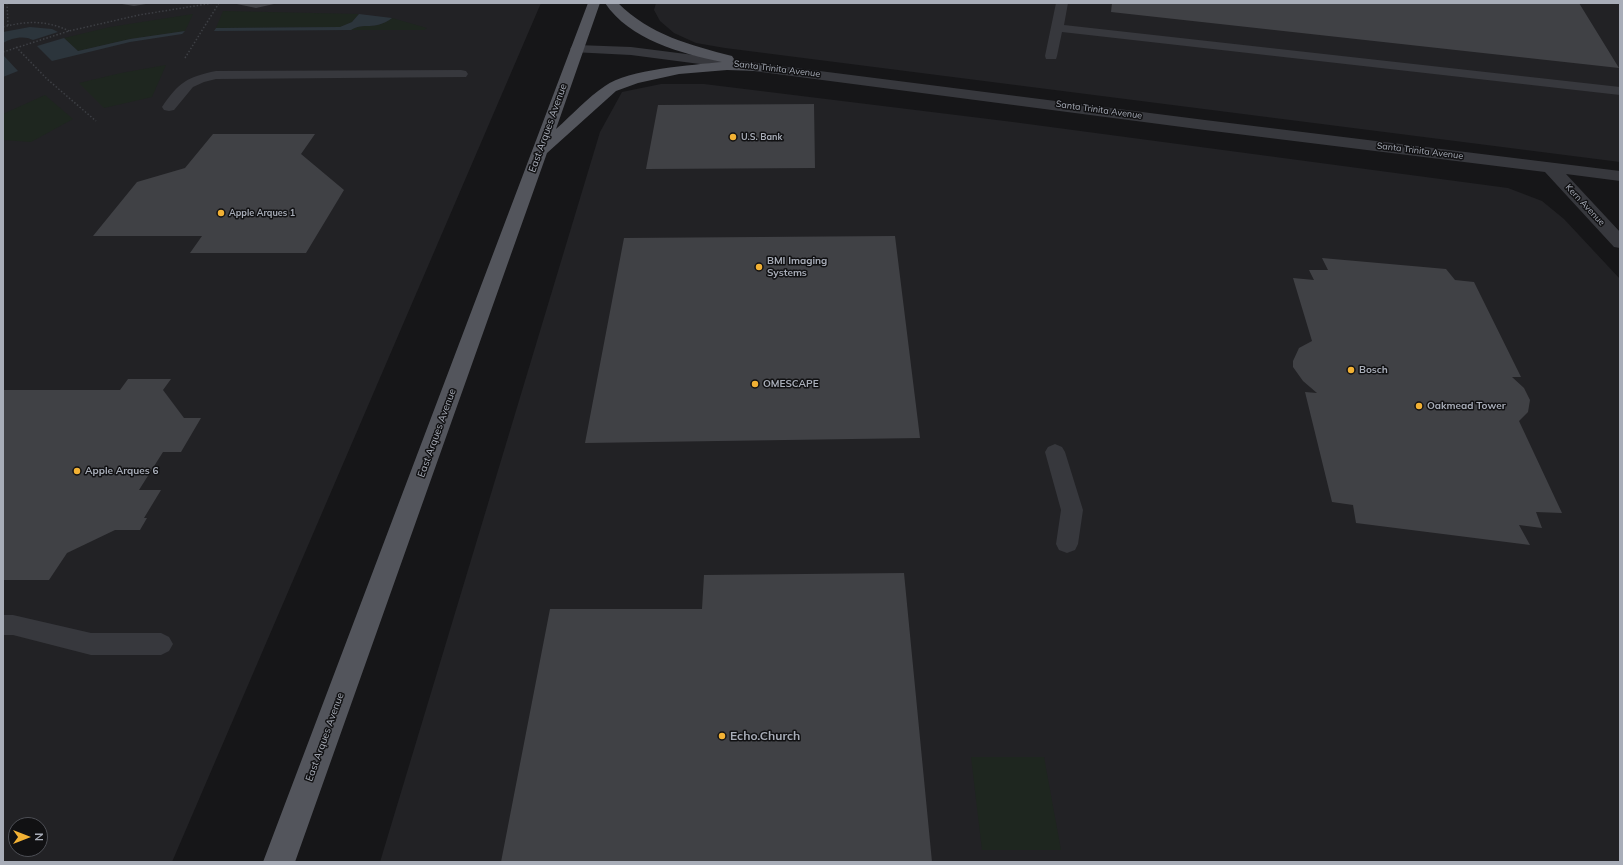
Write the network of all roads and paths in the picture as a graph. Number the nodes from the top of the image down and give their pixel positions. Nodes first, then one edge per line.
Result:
1 (7, 3) edge
2 (213, 3) edge
3 (594, 3) edge
4 (612, 3) edge
5 (1062, 3) edge
6 (8, 26) junction
7 (3, 28) edge
8 (1057, 28) junction
9 (69, 31) junction
10 (16, 47) junction
11 (577, 49) junction
12 (3, 52) edge
13 (1051, 56) dead end
14 (761, 67) junction
15 (461, 74) dead end
16 (1620, 91) edge
17 (169, 108) dead end
18 (96, 121) dead end
19 (539, 152) junction
20 (1550, 167) junction
21 (1620, 176) edge
22 (1620, 243) edge
23 (1055, 452) dead end
24 (1067, 544) dead end
25 (3, 625) edge
26 (161, 644) dead end
27 (279, 862) edge

1 - 6 path
2 - 9 path
3 - 11 main road, East Arques Avenue
4 - 14 main road
5 - 8 lane
6 - 7 path
6 - 9 path
8 - 13 lane
8 - 16 lane
9 - 10 path
10 - 12 path
10 - 18 path
11 - 14 street, Santa Trinita Avenue
11 - 19 main road, East Arques Avenue
14 - 19 main road
14 - 20 street, Santa Trinita Avenue
15 - 17 lane
19 - 27 main road, East Arques Avenue
20 - 21 street, Santa Trinita Avenue
20 - 22 street, Kern Avenue
23 - 24 lane
25 - 26 lane

